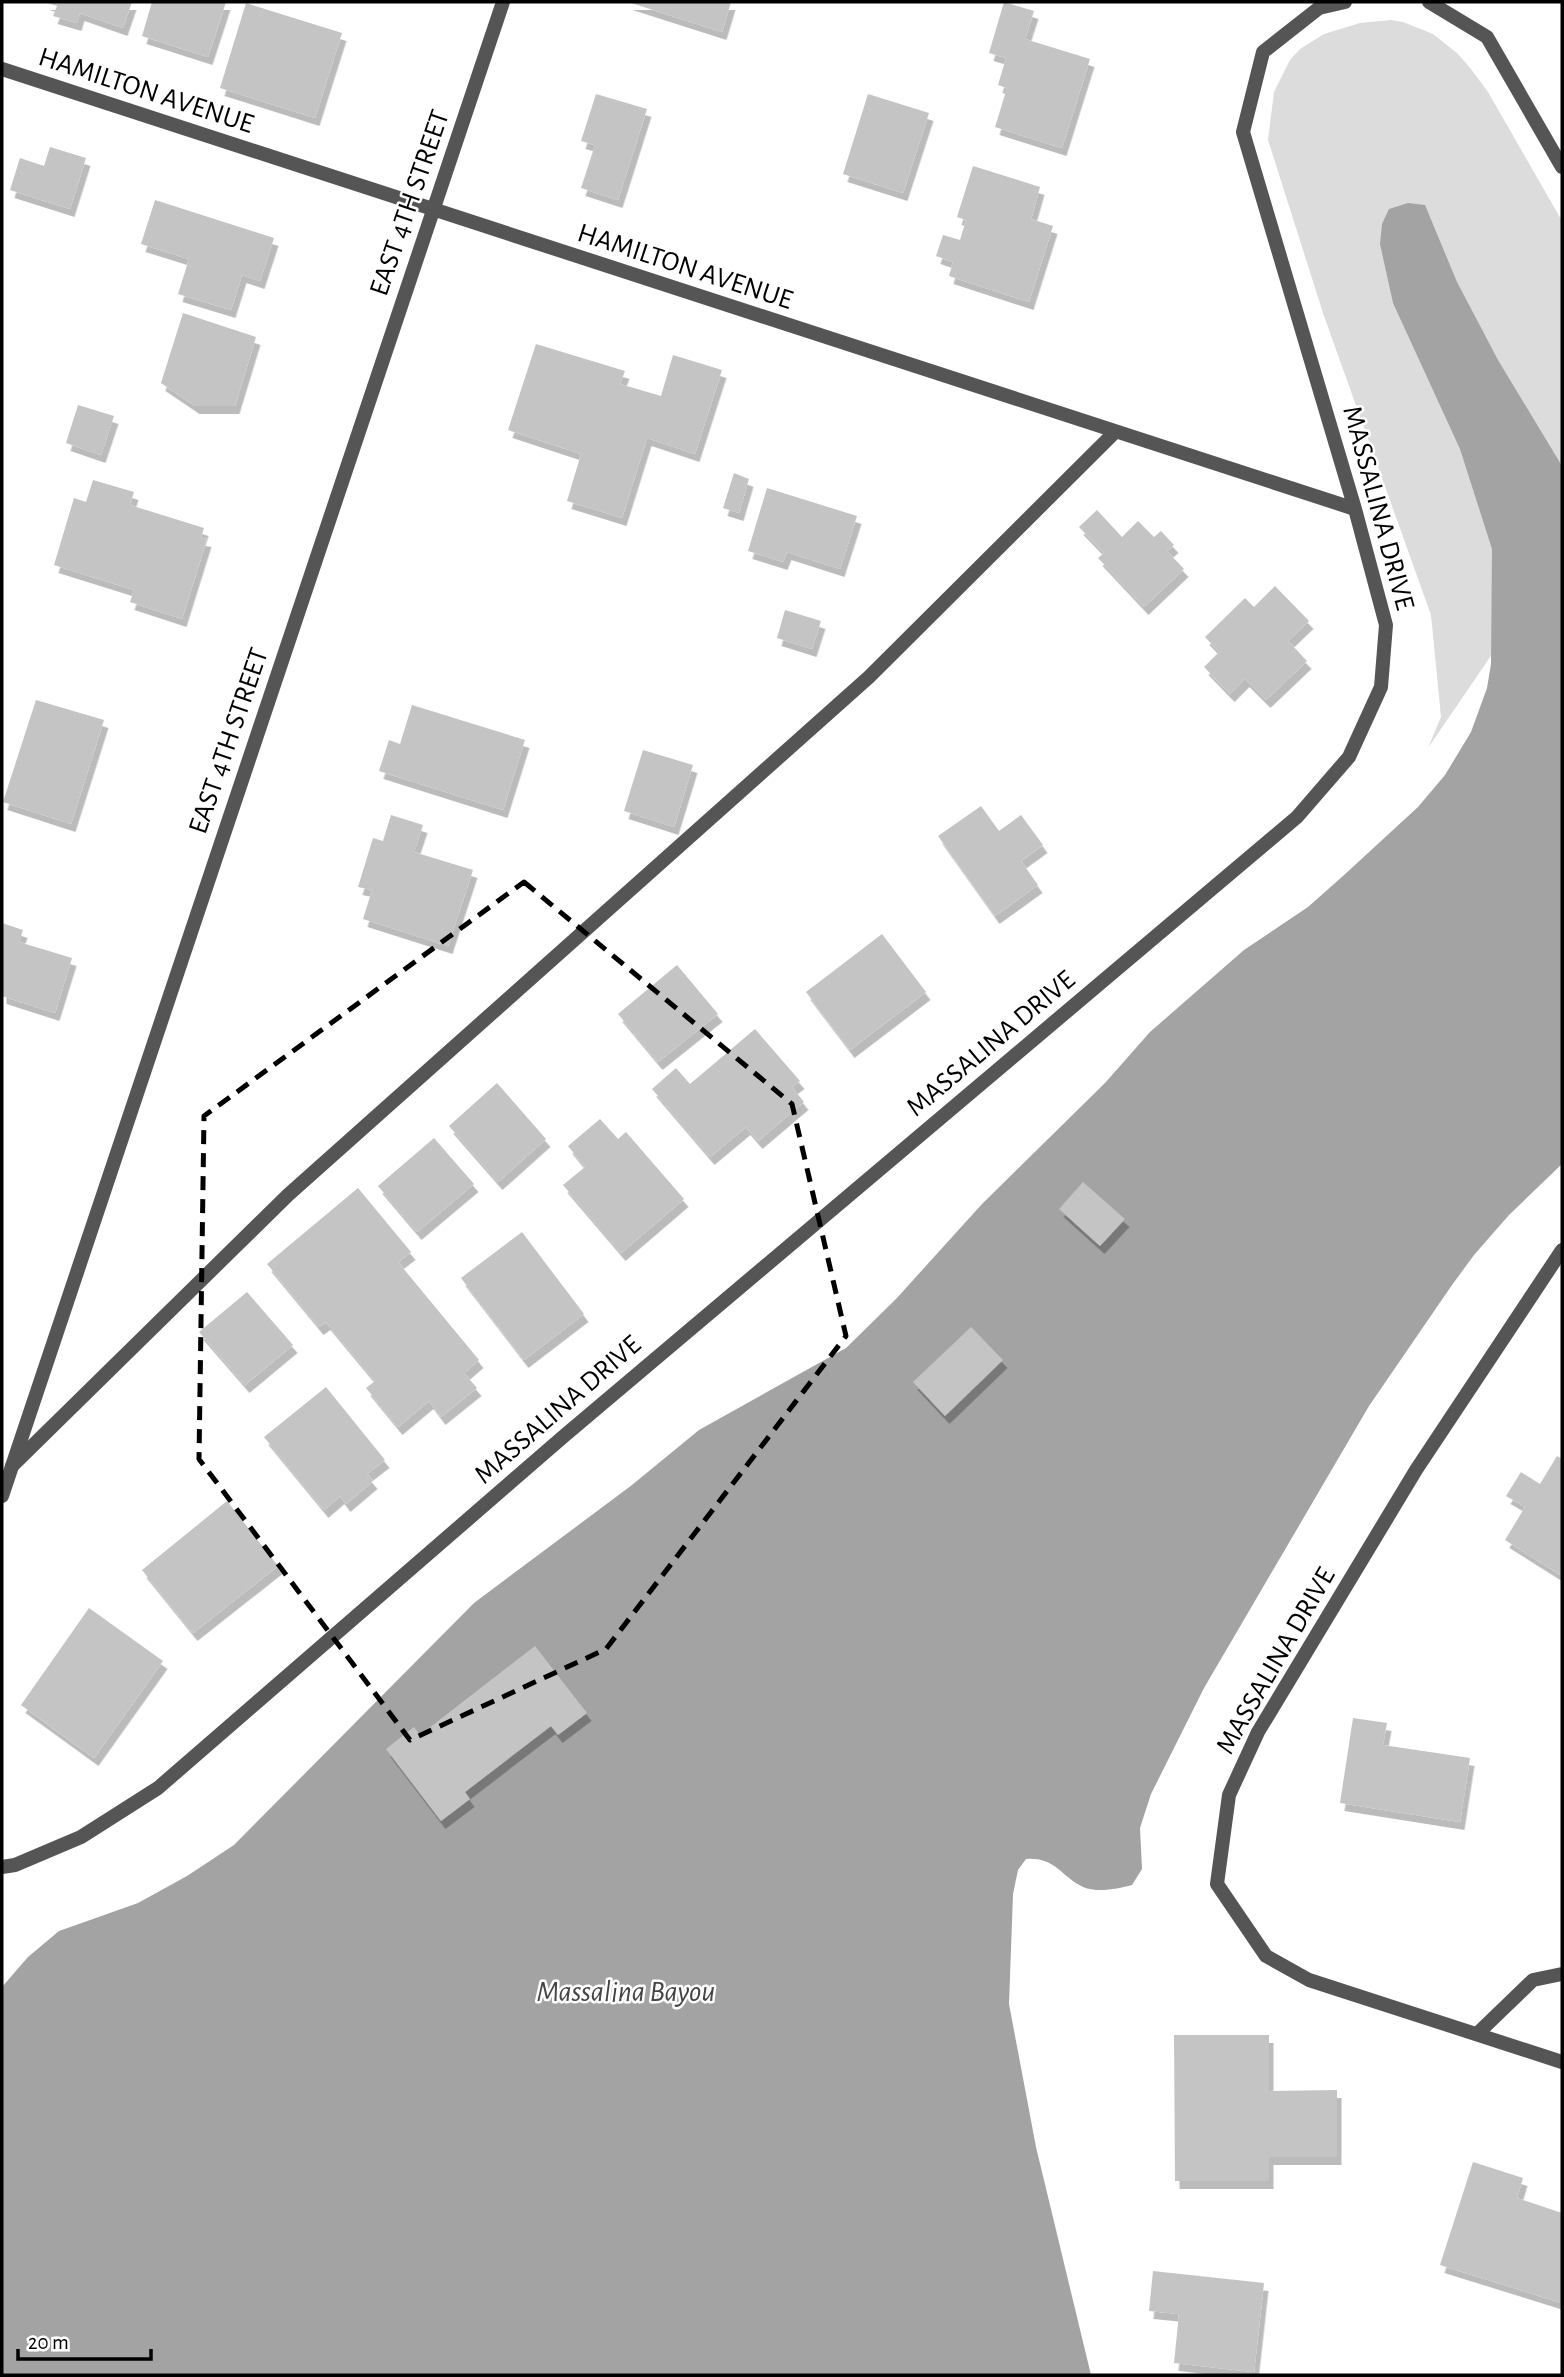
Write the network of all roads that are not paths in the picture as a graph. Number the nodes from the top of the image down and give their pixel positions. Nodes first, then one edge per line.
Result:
1 (503, 2) edge
2 (1345, 2) edge
3 (1429, 2) edge
4 (2, 69) edge
5 (1562, 167) edge
6 (433, 211) junction
7 (1115, 432) junction
8 (1355, 509) junction
9 (1562, 1250) edge
10 (12, 1466) junction
11 (2, 1496) edge
12 (2, 1867) edge
13 (1562, 1974) edge
14 (1477, 2034) junction
15 (1562, 2062) edge

1 - 6 street, EAST 4TH STREET
2 - 8 street, MASSALINA DRIVE
3 - 5 street
4 - 6 street, HAMILTON AVENUE
6 - 7 street, HAMILTON AVENUE
6 - 10 street, EAST 4TH STREET
7 - 8 street, HAMILTON AVENUE
7 - 10 street
8 - 12 street, MASSALINA DRIVE
9 - 14 street, MASSALINA DRIVE
10 - 11 street, EAST 4TH STREET
13 - 14 street
14 - 15 street, MASSALINA DRIVE

